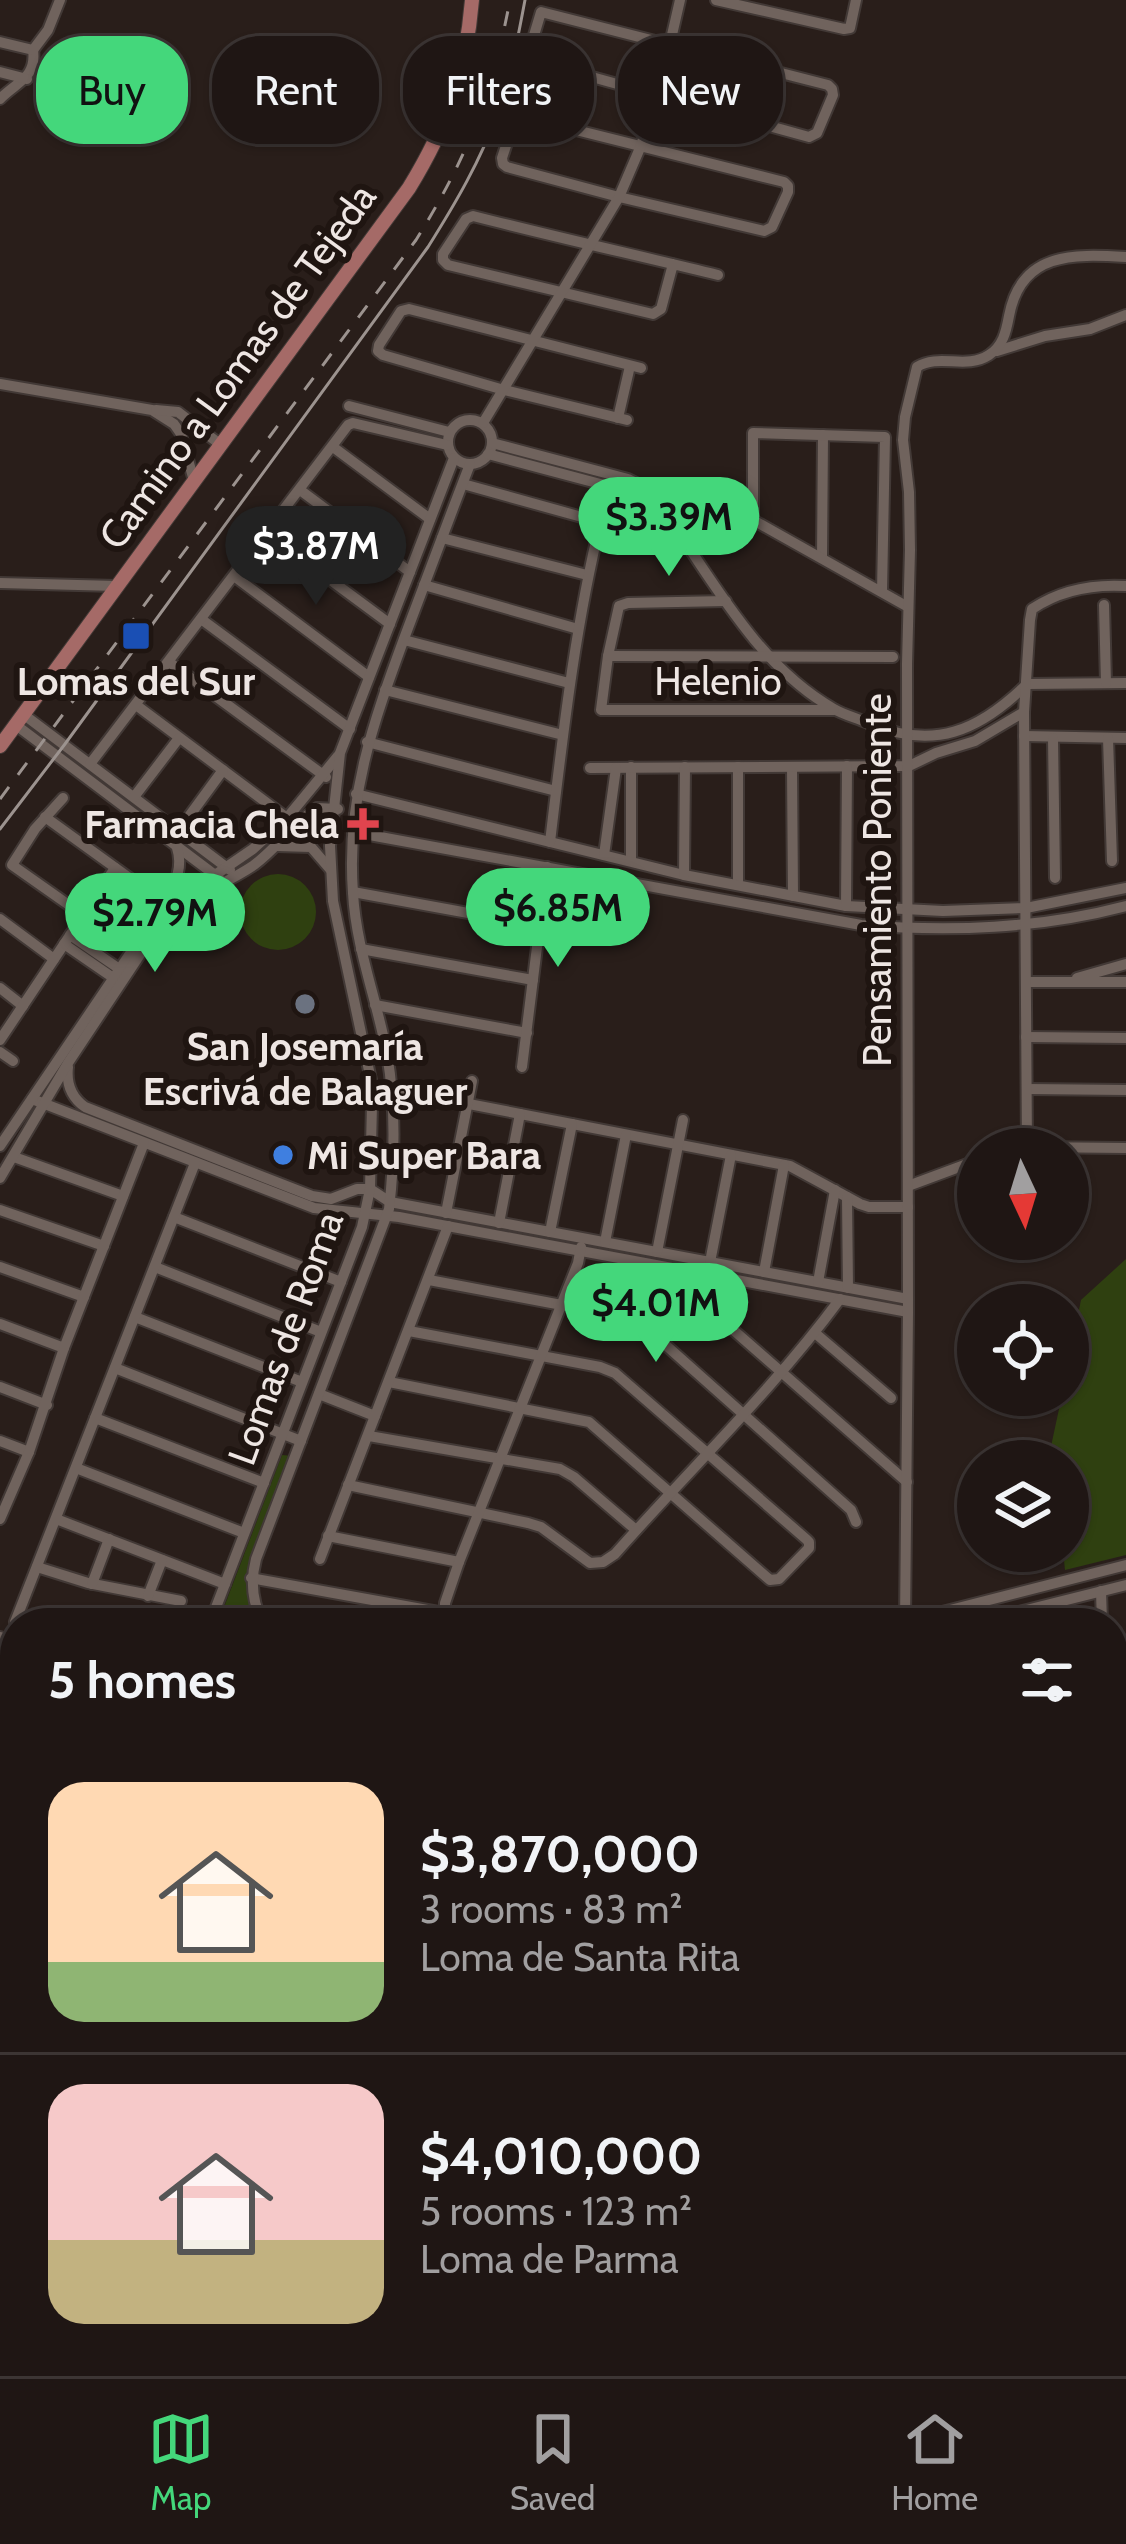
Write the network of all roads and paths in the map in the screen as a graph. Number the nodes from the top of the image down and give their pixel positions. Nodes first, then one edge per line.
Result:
1 (60, 0) edge
2 (472, 0) edge
3 (680, 0) edge
4 (716, 0) edge
5 (856, 0) edge
6 (636, 36) edge
7 (672, 36) edge
8 (0, 42) edge
9 (33, 50) junction
10 (0, 72) edge
11 (783, 74) edge
12 (27, 79) junction
13 (618, 85) edge
14 (0, 99) edge
15 (783, 130) edge
16 (641, 144) edge
17 (640, 148) junction
18 (619, 197) junction
19 (590, 246) junction
20 (1126, 256) edge
21 (673, 264) junction
22 (718, 275) dead end
23 (563, 293) junction
24 (1126, 315) edge
25 (534, 340) junction
26 (994, 352) junction
27 (0, 384) edge
28 (504, 390) junction
29 (350, 406) dead end
30 (152, 410) junction
31 (483, 423) junction
32 (201, 430) junction
33 (823, 435) junction
34 (448, 439) junction
35 (220, 445) junction
36 (187, 446) junction
37 (333, 447) junction
38 (490, 449) junction
39 (454, 458) junction
40 (470, 464) junction
41 (194, 481) junction
42 (463, 484) junction
43 (300, 490) junction
44 (430, 519) junction
45 (601, 520) junction
46 (625, 529) dead end
47 (267, 533) junction
48 (442, 538) junction
49 (822, 558) junction
50 (410, 572) junction
51 (587, 575) junction
52 (234, 576) junction
53 (0, 583) edge
54 (424, 585) junction
55 (117, 586) junction
56 (1126, 586) edge
57 (882, 592) junction
58 (726, 601) junction
59 (1105, 605) dead end
60 (908, 607) junction
61 (201, 619) junction
62 (390, 624) junction
63 (578, 629) junction
64 (404, 640) junction
65 (608, 656) junction
66 (770, 656) junction
67 (893, 658) dead end
68 (169, 662) junction
69 (369, 677) junction
70 (569, 683) junction
71 (1106, 683) junction
72 (1126, 683) edge
73 (1027, 684) junction
74 (385, 690) junction
75 (136, 705) junction
76 (835, 710) junction
77 (356, 712) junction
78 (1024, 712) junction
79 (20, 720) junction
80 (373, 723) junction
81 (350, 729) junction
82 (908, 734) junction
83 (563, 735) junction
84 (1024, 736) junction
85 (179, 738) junction
86 (1053, 738) junction
87 (1108, 738) junction
88 (1126, 738) edge
89 (368, 742) junction
90 (0, 746) edge
91 (340, 753) junction
92 (90, 764) junction
93 (792, 766) junction
94 (847, 766) junction
95 (909, 766) junction
96 (616, 767) junction
97 (631, 767) junction
98 (685, 767) junction
99 (738, 767) junction
100 (590, 768) dead end
101 (223, 770) junction
102 (322, 776) junction
103 (98, 778) junction
104 (337, 782) junction
105 (556, 790) junction
106 (356, 794) junction
107 (134, 797) junction
108 (63, 798) dead end
109 (334, 808) junction
110 (354, 810) junction
111 (45, 818) junction
112 (287, 818) junction
113 (179, 830) junction
114 (352, 832) junction
115 (550, 842) junction
116 (176, 844) junction
117 (278, 846) junction
118 (604, 855) junction
119 (631, 861) junction
120 (1112, 861) dead end
121 (547, 867) junction
122 (116, 868) junction
123 (331, 870) junction
124 (684, 874) junction
125 (226, 875) junction
126 (1055, 878) dead end
127 (135, 882) dead end
128 (738, 885) junction
129 (1126, 888) edge
130 (352, 892) junction
131 (793, 896) junction
132 (166, 899) junction
133 (846, 906) junction
134 (1126, 906) edge
135 (1026, 908) junction
136 (907, 910) junction
137 (83, 915) junction
138 (0, 919) edge
139 (540, 926) junction
140 (1026, 926) junction
141 (907, 928) junction
142 (67, 940) junction
143 (361, 949) junction
144 (54, 959) junction
145 (1126, 964) edge
146 (115, 972) junction
147 (533, 980) junction
148 (1026, 982) junction
149 (1062, 982) junction
150 (1126, 982) edge
151 (0, 988) edge
152 (375, 1005) junction
153 (23, 1006) junction
154 (526, 1034) junction
155 (1026, 1037) junction
156 (1126, 1038) edge
157 (0, 1040) edge
158 (0, 1052) edge
159 (13, 1061) dead end
160 (68, 1064) junction
161 (523, 1067) dead end
162 (472, 1082) dead end
163 (391, 1089) junction
164 (1027, 1089) junction
165 (1126, 1090) edge
166 (38, 1102) junction
167 (467, 1104) junction
168 (520, 1114) junction
169 (683, 1120) dead end
170 (572, 1124) junction
171 (1027, 1128) edge
172 (626, 1135) junction
173 (144, 1143) junction
174 (678, 1145) junction
175 (0, 1146) edge
176 (1089, 1147) edge
177 (1126, 1148) edge
178 (731, 1155) junction
179 (14, 1156) junction
180 (195, 1163) junction
181 (784, 1165) junction
182 (957, 1168) edge
183 (0, 1178) edge
184 (908, 1186) junction
185 (370, 1189) junction
186 (841, 1194) junction
187 (123, 1196) junction
188 (390, 1202) junction
189 (908, 1207) junction
190 (0, 1210) edge
191 (365, 1214) junction
192 (174, 1216) junction
193 (387, 1216) junction
194 (447, 1219) junction
195 (499, 1222) junction
196 (550, 1232) junction
197 (605, 1242) junction
198 (582, 1245) junction
199 (104, 1246) junction
200 (657, 1252) junction
201 (710, 1262) junction
202 (0, 1267) edge
203 (154, 1267) junction
204 (764, 1272) junction
205 (720, 1277) junction
206 (429, 1280) junction
207 (341, 1282) junction
208 (818, 1282) junction
209 (844, 1294) junction
210 (84, 1297) junction
211 (699, 1300) junction
212 (561, 1305) junction
213 (908, 1306) junction
214 (135, 1317) junction
215 (0, 1324) edge
216 (409, 1331) junction
217 (321, 1332) junction
218 (815, 1333) junction
219 (664, 1340) junction
220 (64, 1348) junction
221 (541, 1356) junction
222 (115, 1368) junction
223 (780, 1372) junction
224 (302, 1382) junction
225 (389, 1382) junction
226 (0, 1387) edge
227 (319, 1394) junction
228 (891, 1398) dead end
229 (47, 1405) junction
230 (520, 1407) junction
231 (744, 1413) junction
232 (375, 1416) junction
233 (95, 1418) junction
234 (282, 1434) junction
235 (369, 1436) junction
236 (0, 1441) edge
237 (301, 1441) junction
238 (29, 1452) junction
239 (708, 1454) junction
240 (500, 1460) junction
241 (76, 1468) junction
242 (907, 1482) junction
243 (263, 1483) junction
244 (348, 1485) junction
245 (672, 1492) junction
246 (3, 1502) edge
247 (479, 1511) junction
248 (56, 1519) junction
249 (0, 1520) edge
250 (856, 1522) dead end
251 (636, 1530) junction
252 (244, 1533) junction
253 (328, 1536) junction
254 (109, 1539) junction
255 (320, 1559) dead end
256 (162, 1560) junction
257 (459, 1562) junction
258 (1126, 1565) edge
259 (37, 1567) junction
260 (251, 1578) junction
261 (92, 1584) junction
262 (225, 1584) junction
263 (1126, 1585) edge
264 (1101, 1591) junction
265 (1022, 1592) junction
266 (148, 1596) junction
267 (181, 1601) dead end
268 (22, 1608) edge
269 (216, 1608) edge
270 (258, 1608) edge
271 (396, 1608) edge
272 (447, 1608) edge
273 (903, 1608) edge
274 (959, 1608) edge
275 (1022, 1608) edge
276 (1049, 1608) edge
277 (1102, 1608) edge

1 - 9 street
2 - 35 main road, Camino a Lomas de Tejeda
3 - 7 street
4 - 5 street
6 - 13 street
8 - 9 street
9 - 12 street
10 - 12 street
11 - 15 street
12 - 14 street
16 - 17 street
17 - 18 street
17 - 18 street
17 - 18 street
18 - 19 street
19 - 21 street
19 - 23 street
19 - 23 street
20 - 26 street
21 - 22 street
21 - 23 street
23 - 25 street
24 - 26 street
25 - 28 street
25 - 28 street
25 - 28 street
26 - 60 street, Pensamiento Poniente
27 - 30 street
28 - 31 street
29 - 34 street
30 - 32 street
30 - 36 street
31 - 34 street
31 - 38 street
32 - 35 street
32 - 36 street
33 - 49 street
33 - 49 street
33 - 57 street
34 - 37 street
34 - 39 street
35 - 41 main road, Camino a Lomas de Tejeda
36 - 41 street
37 - 43 street
37 - 44 street
38 - 40 street
38 - 58 street
39 - 40 street
39 - 44 street, Lomas de Roma
40 - 42 street, Lomas de Roma
41 - 55 main road, Camino a Lomas de Tejeda
42 - 45 street
42 - 48 street, Lomas de Roma
43 - 47 street
43 - 50 street
44 - 50 street, Lomas de Roma
45 - 46 street
45 - 51 street
47 - 52 street
47 - 62 street
48 - 51 street
48 - 54 street, Lomas de Roma
49 - 57 street
50 - 62 street, Lomas de Roma
51 - 63 street
52 - 61 street
52 - 69 street
53 - 55 street
54 - 63 street
54 - 64 street, Lomas de Roma
55 - 79 main road, Camino a Lomas de Tejeda
56 - 73 street
57 - 60 street
58 - 65 street
58 - 66 street
59 - 71 street
60 - 82 street, Pensamiento Poniente
61 - 68 street
61 - 81 street
62 - 69 street, Lomas de Roma
63 - 70 street
64 - 70 street
64 - 74 street, Lomas de Roma
65 - 66 street
65 - 76 street, Helenio
66 - 67 street
66 - 76 street
68 - 75 street
68 - 102 street
69 - 77 street, Lomas de Roma
70 - 83 street
71 - 72 street
71 - 73 street
73 - 78 street
73 - 82 street
74 - 80 street, Lomas de Roma
74 - 83 street
75 - 85 street
75 - 92 street
76 - 82 street
77 - 80 street
77 - 81 street, Lomas de Roma
78 - 84 street
78 - 95 street
79 - 90 main road, Camino a Lomas de Tejeda
79 - 92 street
79 - 103 street
80 - 89 street, Lomas de Roma
81 - 91 street, Lomas de Roma
82 - 95 street, Pensamiento Poniente
83 - 105 street
84 - 86 street
84 - 135 street
85 - 101 street
85 - 107 street
86 - 87 street
86 - 126 street
87 - 88 street
87 - 120 street
89 - 105 street
89 - 106 street, Lomas de Roma
91 - 102 street
91 - 104 street, Lomas de Roma
92 - 103 street
93 - 94 street
93 - 99 street
93 - 131 street
94 - 95 street
94 - 133 street
95 - 136 street, Pensamiento Poniente
96 - 97 street
96 - 100 street
96 - 118 street
97 - 98 street
97 - 119 street
98 - 99 street
98 - 124 street
99 - 128 street
101 - 112 street
101 - 113 street
102 - 104 street
102 - 112 street
103 - 107 street
103 - 116 street
104 - 109 street, Lomas de Roma
105 - 115 street
106 - 110 street, Lomas de Roma
106 - 115 street
107 - 113 street
108 - 111 street
109 - 110 street
109 - 117 street
109 - 123 street, Lomas de Roma
110 - 114 street, Lomas de Roma
111 - 122 street
111 - 137 street
112 - 125 street
113 - 125 street
114 - 121 street
114 - 130 street, Lomas de Roma
115 - 118 street
116 - 125 street
116 - 132 street
117 - 123 street
117 - 125 street
118 - 119 street
119 - 124 street
121 - 139 street
121 - 141 street
122 - 127 street
122 - 137 street
123 - 185 street, Lomas de Roma
124 - 128 street
125 - 132 street
125 - 160 street
128 - 131 street
129 - 135 street
130 - 139 street
130 - 143 street, Lomas de Roma
131 - 133 street
132 - 146 street
133 - 136 street
134 - 140 street
135 - 136 street
135 - 140 street
136 - 141 street, Pensamiento Poniente
137 - 142 street
138 - 144 street
139 - 147 street
140 - 141 street
140 - 148 street
141 - 184 street, Pensamiento Poniente
142 - 144 street
142 - 146 street
143 - 147 street
143 - 152 street, Lomas de Roma
144 - 153 street
145 - 149 street
146 - 166 street
147 - 154 street
148 - 149 street
148 - 155 street
149 - 150 street
151 - 153 street
152 - 154 street
152 - 163 street, Lomas de Roma
153 - 157 street
154 - 161 street
155 - 156 street
155 - 164 street
158 - 159 street
160 - 166 street
160 - 185 street
162 - 167 street
163 - 167 street
163 - 188 street, Lomas de Roma
164 - 165 street
164 - 171 street
166 - 173 street
166 - 175 street
166 - 179 street
167 - 168 street
167 - 194 street
168 - 170 street
168 - 195 street
169 - 174 street
170 - 172 street
170 - 196 street
172 - 174 street
172 - 197 street
173 - 180 street
173 - 187 street
174 - 178 street
174 - 200 street
176 - 177 street
178 - 181 street
178 - 201 street
179 - 183 street
179 - 187 street
180 - 191 street
180 - 192 street
181 - 186 street
181 - 204 street
182 - 184 street
184 - 189 street, Pensamiento Poniente
185 - 188 street
185 - 191 street, Lomas de Roma
186 - 189 street
186 - 208 street
186 - 209 street
187 - 199 street
188 - 193 street, Lomas de Roma
188 - 194 street
189 - 213 street, Pensamiento Poniente
190 - 199 street
191 - 193 street
191 - 207 street, Lomas de Roma
192 - 203 street
192 - 207 street
193 - 194 street
193 - 227 street, Lomas de Roma
194 - 195 street
194 - 198 street
194 - 206 street
195 - 196 street
196 - 198 street
197 - 198 street
197 - 200 street
198 - 205 street
198 - 212 street
199 - 210 street
200 - 201 street
201 - 204 street
202 - 210 street
203 - 214 street
203 - 217 street
204 - 208 street
205 - 209 street
205 - 211 street
206 - 212 street
206 - 216 street
207 - 217 street, Lomas de Roma
208 - 209 street
209 - 213 street
209 - 218 street
210 - 220 street
211 - 219 street
211 - 223 street
212 - 219 street
212 - 221 street
213 - 242 street, Pensamiento Poniente
214 - 222 street
214 - 224 street
215 - 220 street
216 - 221 street
216 - 225 street
217 - 224 street, Lomas de Roma
218 - 223 street
218 - 228 street
219 - 231 street
220 - 229 street
221 - 230 street
221 - 239 street
222 - 233 street
222 - 234 street
223 - 231 street
223 - 242 street
224 - 234 street, Lomas de Roma
225 - 230 street
225 - 232 street
226 - 229 street
227 - 232 street
227 - 237 street, Lomas de Roma
229 - 238 street
230 - 240 street
230 - 245 street
231 - 239 street
231 - 250 street
232 - 235 street
233 - 241 street
233 - 243 street
234 - 237 street
234 - 243 street, Lomas de Roma
235 - 240 street
235 - 244 street
236 - 238 street
237 - 260 street, Lomas de Roma
238 - 246 street
239 - 245 street
239 - 245 street
240 - 247 street
240 - 251 street
241 - 248 street
241 - 252 street
242 - 273 street, Pensamiento Poniente
243 - 252 street, Lomas de Roma
244 - 247 street
244 - 253 street
245 - 251 street
246 - 249 street
247 - 251 street
247 - 257 street
248 - 254 street
248 - 259 street
252 - 262 street, Lomas de Roma
253 - 255 street
253 - 257 street
254 - 256 street
254 - 261 street
256 - 262 street
256 - 266 street
257 - 272 street
258 - 265 street
259 - 261 street
259 - 268 street
260 - 270 street
260 - 271 street
261 - 266 street
262 - 269 street, Lomas de Roma
263 - 264 street
264 - 276 street
264 - 277 street
265 - 274 street
265 - 275 street
266 - 267 street

